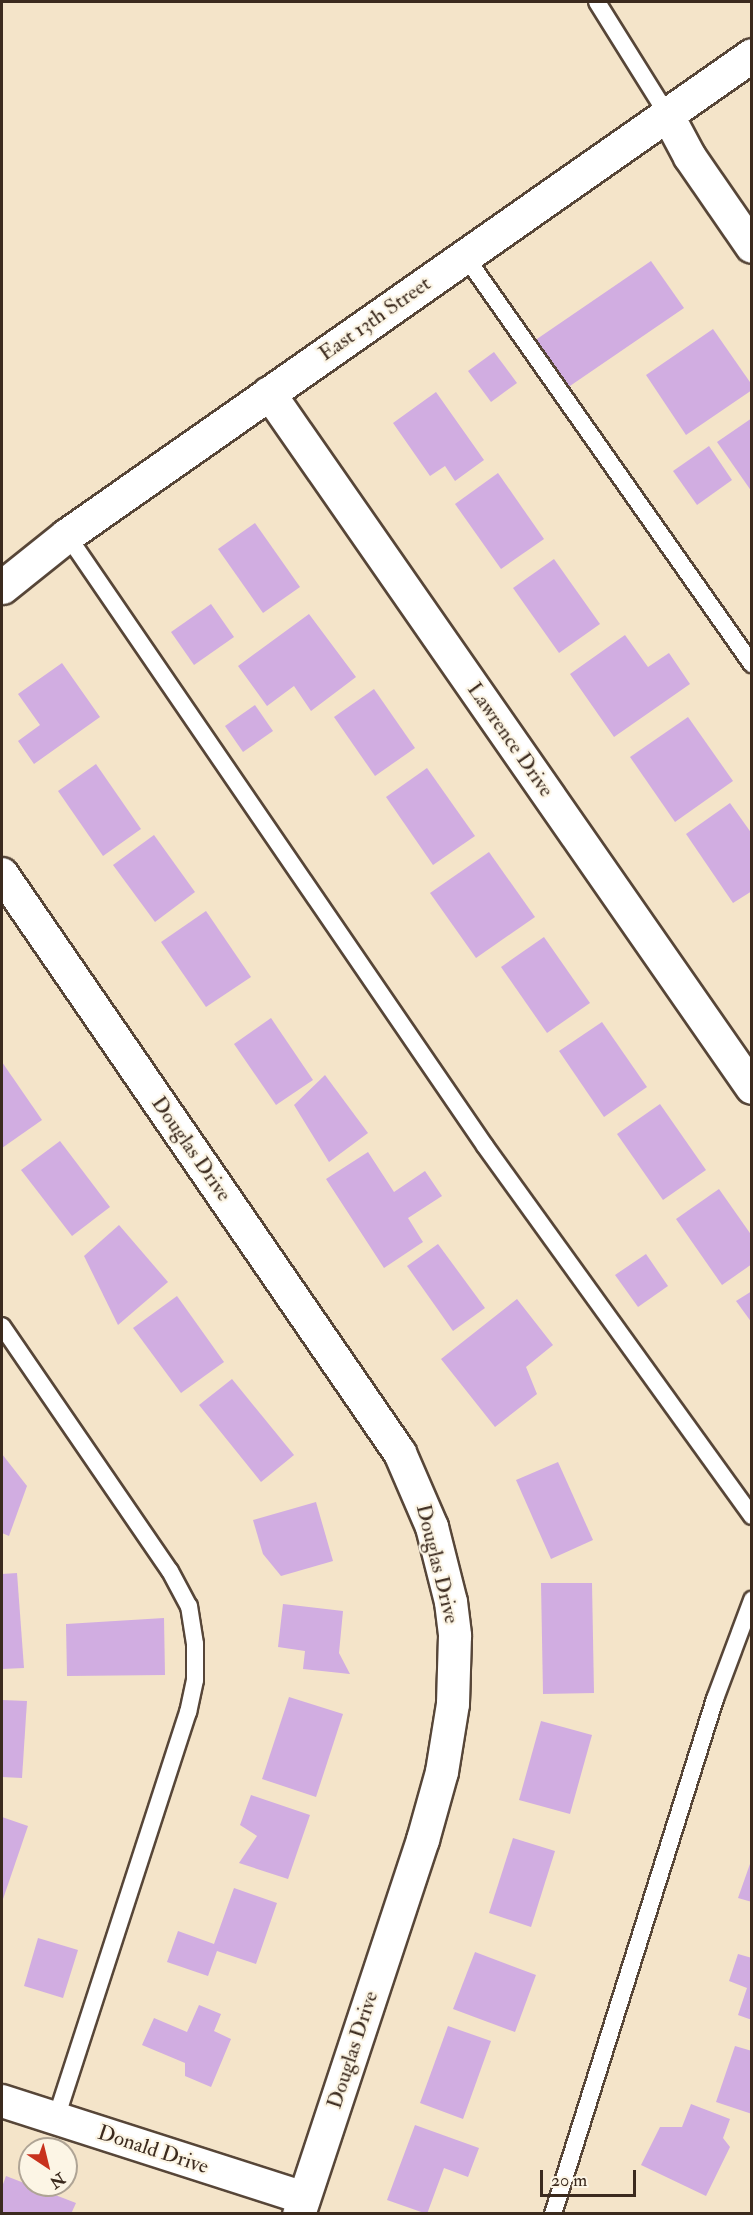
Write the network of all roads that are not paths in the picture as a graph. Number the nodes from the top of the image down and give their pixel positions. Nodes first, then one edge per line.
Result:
1 (597, 2) edge
2 (752, 55) edge
3 (667, 114) junction
4 (752, 247) edge
5 (465, 256) junction
6 (268, 393) junction
7 (67, 535) junction
8 (2, 587) edge
9 (752, 664) edge
10 (2, 874) edge
11 (752, 1088) edge
12 (2, 1326) edge
13 (752, 1516) edge
14 (752, 1600) edge
15 (2, 2101) edge
16 (56, 2118) junction
17 (302, 2206) edge
18 (553, 2214) edge

1 - 3 lane
2 - 3 street, East 13th Street
3 - 4 street
3 - 5 street, East 13th Street
5 - 6 street, East 13th Street
5 - 9 lane
6 - 7 street, East 13th Street
6 - 11 street, Lawrence Drive
7 - 8 street, East 13th Street
7 - 13 lane
10 - 17 street, Douglas Drive
12 - 16 lane
14 - 18 lane
15 - 16 street, Donald Drive
16 - 17 street, Donald Drive

